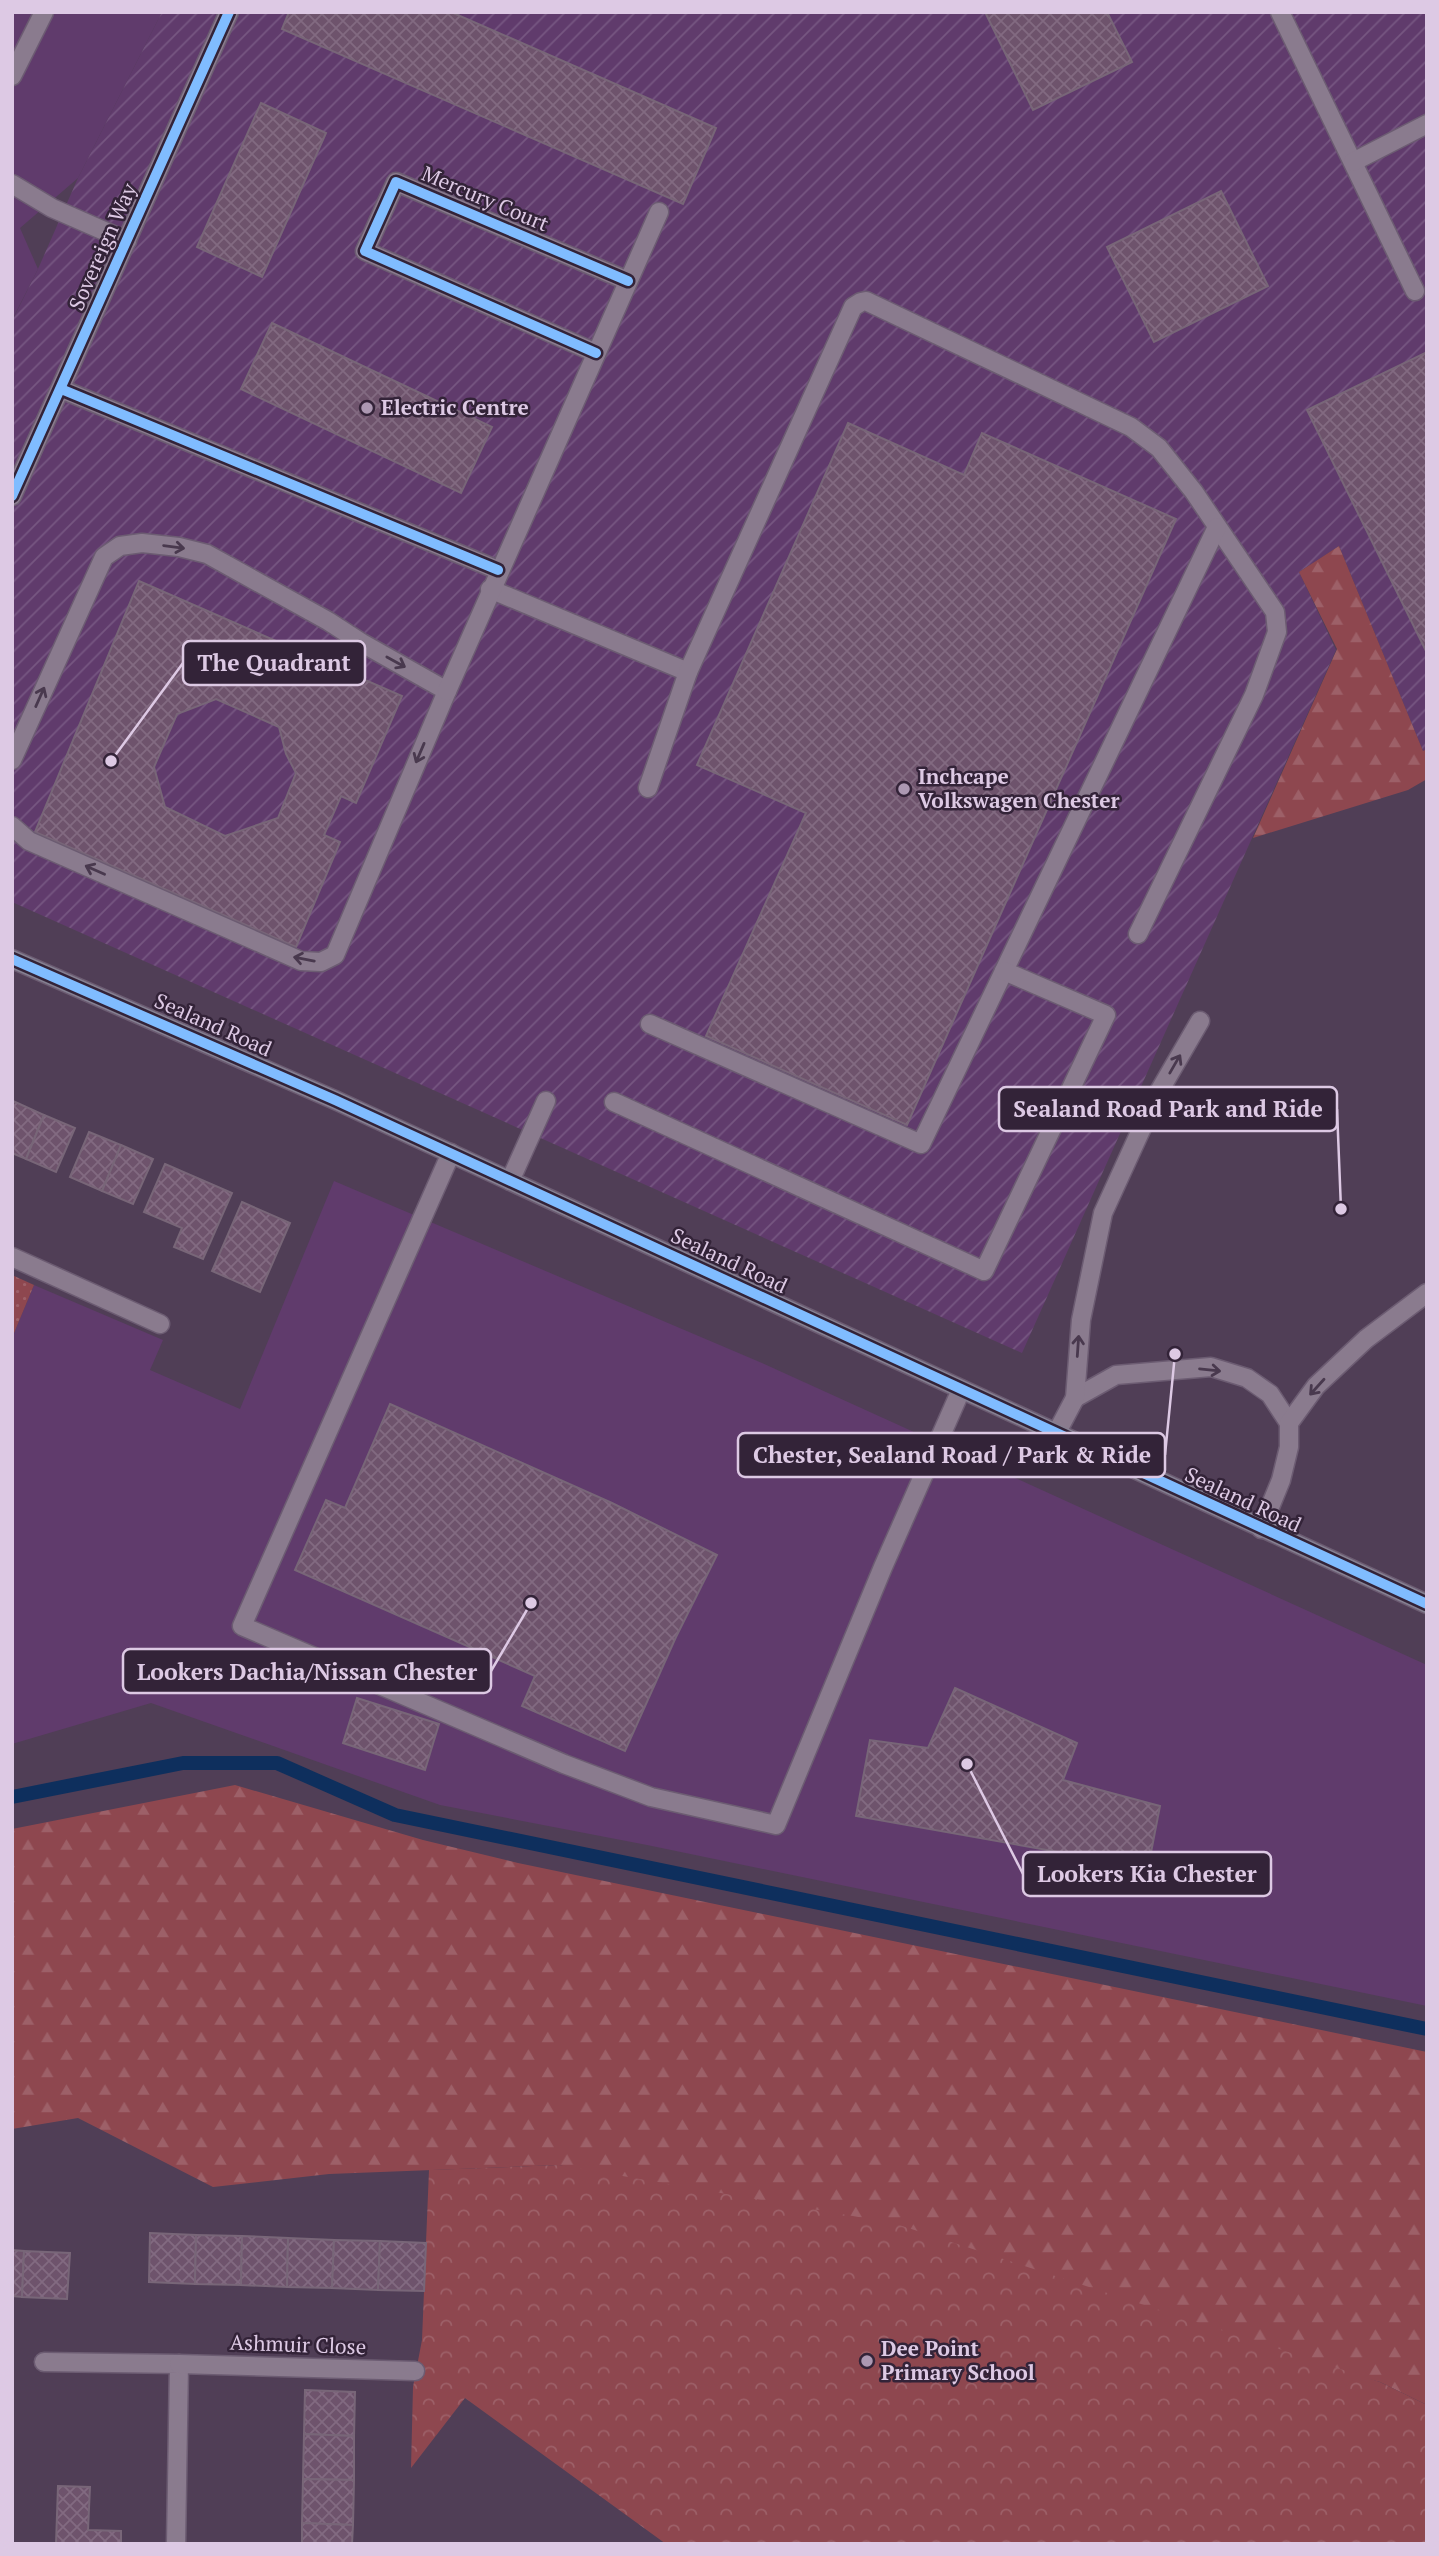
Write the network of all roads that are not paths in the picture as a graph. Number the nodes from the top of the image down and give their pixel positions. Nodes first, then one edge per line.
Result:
1 (44, 12) edge
2 (229, 12) edge
3 (1280, 12) edge
4 (12, 76) edge
5 (1427, 124) edge
6 (1353, 162) junction
7 (12, 184) edge
8 (659, 212) dead end
9 (127, 241) junction
10 (628, 281) junction
11 (1416, 291) dead end
12 (596, 352) junction
13 (61, 390) junction
14 (12, 496) edge
15 (1217, 527) junction
16 (499, 570) junction
17 (491, 589) junction
18 (688, 673) junction
19 (447, 691) junction
20 (12, 760) edge
21 (648, 788) dead end
22 (12, 826) edge
23 (1138, 934) dead end
24 (12, 959) edge
25 (1004, 971) junction
26 (1200, 1021) dead end
27 (650, 1024) dead end
28 (546, 1101) dead end
29 (614, 1102) dead end
30 (451, 1153) junction
31 (510, 1181) junction
32 (12, 1257) edge
33 (1427, 1293) edge
34 (160, 1324) dead end
35 (961, 1390) junction
36 (1075, 1398) junction
37 (1289, 1423) junction
38 (1056, 1434) junction
39 (1261, 1529) junction
40 (1427, 1604) edge
41 (44, 2362) dead end
42 (180, 2364) junction
43 (415, 2371) dead end
44 (176, 2544) edge

1 - 4 street
2 - 9 street, Sovereign Way
3 - 6 street
5 - 6 street
6 - 11 street
7 - 9 street
8 - 10 street
9 - 13 street, Sovereign Way
10 - 12 street
10 - 12 street, Mercury Court
12 - 16 street
13 - 14 street, Sovereign Way
13 - 16 street
15 - 18 street
15 - 23 street
15 - 25 street
16 - 17 street
17 - 18 street
17 - 19 street
18 - 21 street
20 -> 19 street
19 -> 22 street
24 - 30 main road, Sealand Road
25 - 27 street
25 - 29 street
36 -> 26 street
28 - 31 street
30 - 31 main road, Sealand Road
30 - 35 street
31 - 35 main road, Sealand Road
32 - 34 street
33 -> 37 street
35 - 38 main road, Sealand Road
36 -> 37 street
36 - 38 street
37 - 39 street
38 - 39 main road, Sealand Road
39 - 40 main road, Sealand Road
41 - 42 street, Ashmuir Close
42 - 43 street, Ashmuir Close
42 - 44 street

